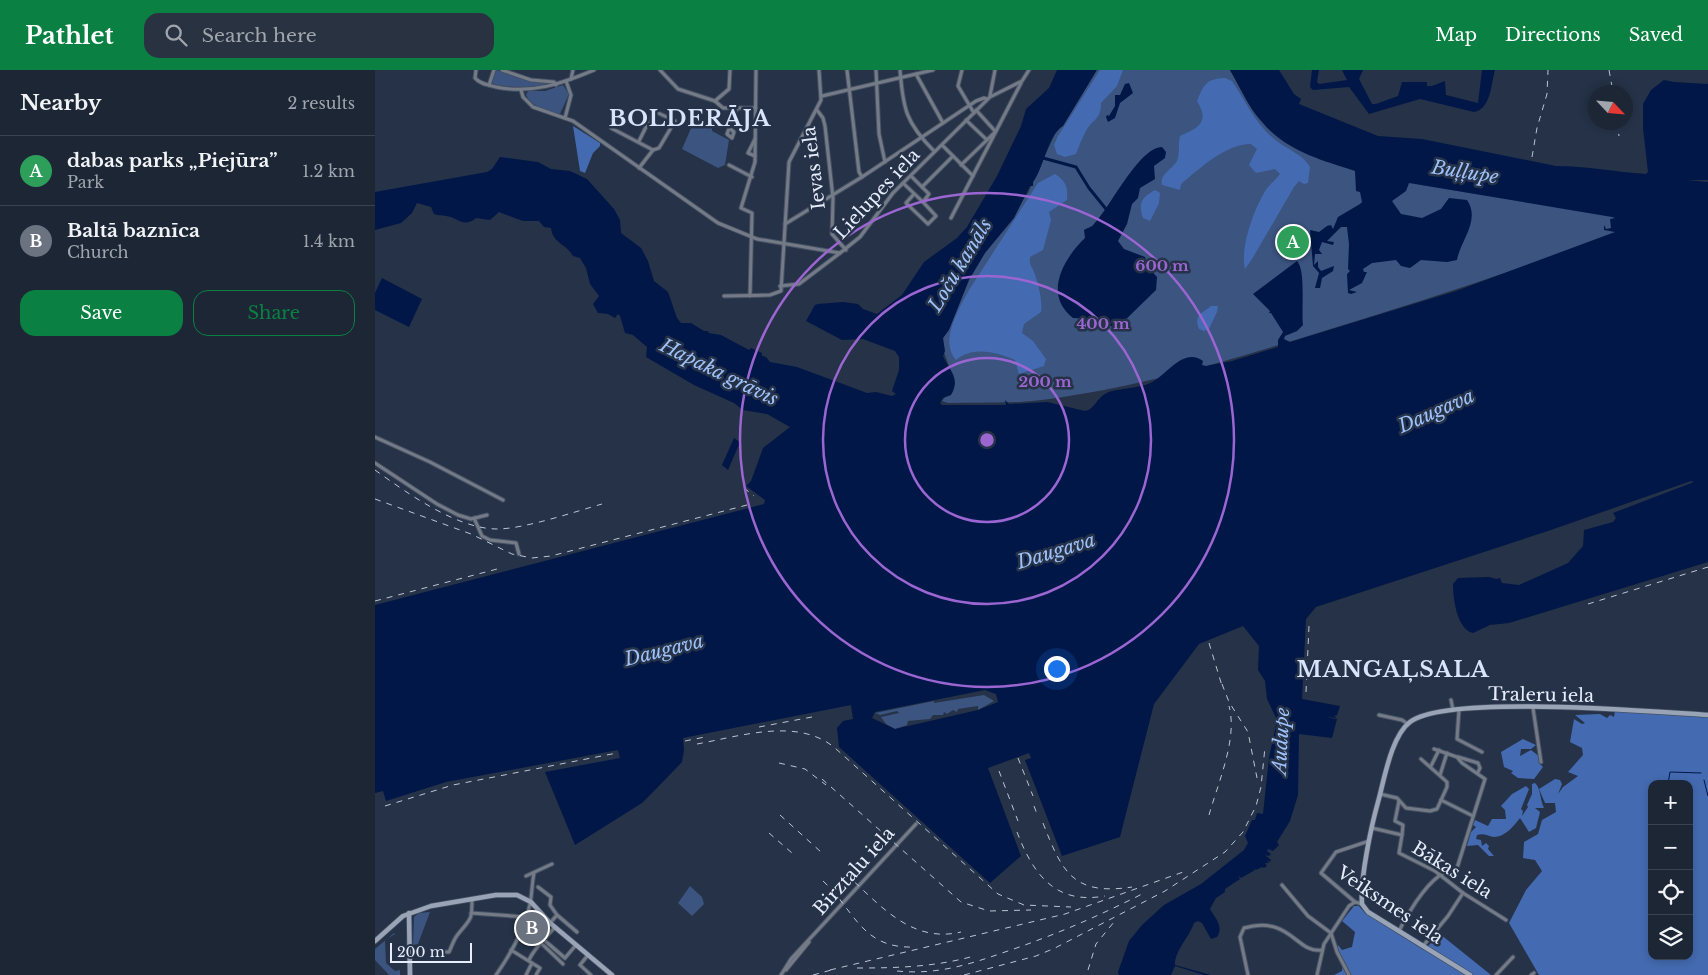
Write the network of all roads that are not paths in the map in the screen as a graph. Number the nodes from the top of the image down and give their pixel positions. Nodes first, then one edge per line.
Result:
1 (476, 70) edge
2 (494, 70) edge
3 (502, 70) edge
4 (573, 70) edge
5 (594, 70) edge
6 (660, 70) edge
7 (730, 70) edge
8 (756, 70) edge
9 (819, 70) edge
10 (847, 70) edge
11 (876, 70) edge
12 (899, 70) edge
13 (933, 70) edge
14 (962, 70) edge
15 (995, 70) edge
16 (1029, 70) edge
17 (916, 74) junction
18 (900, 78) junction
19 (571, 80) junction
20 (566, 81) junction
21 (1022, 81) junction
22 (878, 84) junction
23 (489, 85) junction
24 (557, 85) junction
25 (521, 90) junction
26 (849, 91) junction
27 (822, 96) junction
28 (989, 98) junction
29 (715, 101) junction
30 (969, 106) junction
31 (737, 108) junction
32 (756, 108) junction
33 (817, 110) junction
34 (975, 112) junction
35 (565, 118) junction
36 (966, 120) junction
37 (943, 123) junction
38 (611, 128) dead end
39 (729, 128) dead end
40 (996, 131) junction
41 (757, 136) junction
42 (921, 138) junction
43 (987, 140) junction
44 (639, 141) junction
45 (942, 145) junction
46 (978, 149) junction
47 (653, 150) junction
48 (935, 152) junction
49 (984, 155) junction
50 (755, 156) junction
51 (953, 156) junction
52 (885, 162) junction
53 (729, 165) dead end
54 (961, 165) junction
55 (639, 168) junction
56 (911, 176) junction
57 (973, 176) junction
58 (752, 177) junction
59 (862, 177) junction
60 (903, 183) junction
61 (922, 187) junction
62 (914, 194) junction
63 (833, 196) junction
64 (923, 202) junction
65 (951, 218) dead end
66 (785, 224) junction
67 (751, 237) junction
68 (783, 244) junction
69 (846, 250) junction
70 (840, 254) junction
71 (780, 286) junction
72 (724, 296) dead end
73 (750, 296) junction
74 (375, 437) edge
75 (375, 463) edge
76 (503, 500) dead end
77 (487, 515) dead end
78 (474, 518) junction
79 (519, 554) dead end
80 (1451, 700) dead end
81 (1533, 708) junction
82 (1456, 710) junction
83 (1379, 715) dead end
84 (1708, 715) edge
85 (1408, 724) junction
86 (1434, 748) dead end
87 (1439, 750) junction
88 (1482, 752) dead end
89 (1447, 753) junction
90 (1457, 757) junction
91 (1421, 759) dead end
92 (1541, 762) dead end
93 (1431, 766) junction
94 (1478, 772) junction
95 (1440, 775) junction
96 (1380, 794) junction
97 (1441, 800) junction
98 (1399, 801) junction
99 (1473, 816) junction
100 (916, 824) dead end
101 (1371, 828) junction
102 (1402, 835) junction
103 (1369, 841) junction
104 (552, 864) dead end
105 (534, 873) junction
106 (1440, 875) junction
107 (526, 876) dead end
108 (1282, 885) dead end
109 (538, 887) dead end
110 (1463, 894) junction
111 (472, 899) junction
112 (531, 902) junction
113 (1355, 902) junction
114 (1363, 904) junction
115 (409, 913) junction
116 (471, 914) junction
117 (542, 914) junction
118 (557, 915) junction
119 (526, 917) junction
120 (397, 920) junction
121 (1506, 920) dead end
122 (551, 923) junction
123 (409, 926) junction
124 (555, 927) junction
125 (1399, 931) junction
126 (577, 932) dead end
127 (1331, 933) junction
128 (375, 941) edge
129 (543, 942) junction
130 (576, 945) junction
131 (1423, 946) junction
132 (511, 950) junction
133 (1322, 950) junction
134 (445, 952) dead end
135 (587, 955) junction
136 (1513, 957) dead end
137 (565, 958) junction
138 (530, 962) junction
139 (589, 974) edge
140 (782, 974) edge
141 (410, 975) edge
142 (495, 975) edge
143 (526, 975) edge
144 (537, 975) edge
145 (611, 975) edge
146 (1248, 975) edge
147 (1317, 975) edge
148 (1349, 975) edge
149 (1470, 975) edge
150 (1496, 975) edge

1 - 23 street
2 - 23 street
3 - 24 street
4 - 19 street
5 - 19 street
6 - 29 street
7 - 29 street
8 - 32 street
9 - 27 street
10 - 26 street
11 - 22 street
12 - 18 street
13 - 17 street
14 - 30 street
15 - 28 street
16 - 21 street
17 - 18 street
17 - 37 street
18 - 22 street
18 - 42 street
19 - 20 street
20 - 24 street
20 - 35 street
21 - 28 street, Lielupes iela
21 - 40 street
22 - 26 street
22 - 52 street
23 - 25 street
24 - 25 street
25 - 35 street, Lielupes iela
26 - 27 street
26 - 59 street
27 - 33 street
28 - 30 street
28 - 34 street, Lielupes iela
29 - 31 street
30 - 34 street
30 - 37 street
31 - 32 street
31 - 39 street
32 - 41 street
33 - 63 street, Ievas iela
33 - 66 street
34 - 36 street, Lielupes iela
34 - 40 street
35 - 55 street, Lielupes iela
36 - 43 street
36 - 45 street, Lielupes iela
37 - 42 street
38 - 44 street
40 - 43 street
40 - 49 street
41 - 50 street
41 - 50 street
42 - 48 street
42 - 52 street
43 - 46 street
44 - 47 street
44 - 47 street
45 - 48 street, Lielupes iela
45 - 51 street
46 - 49 street
46 - 54 street
47 - 55 street
48 - 56 street, Lielupes iela
49 - 57 street
50 - 58 street
51 - 54 street
51 - 61 street
52 - 59 street
53 - 58 street
54 - 57 street
55 - 67 street, Lielupes iela
56 - 60 street, Lielupes iela
56 - 61 street
57 - 65 street
58 - 67 street
59 - 63 street
60 - 62 street
60 - 69 street, Lielupes iela
61 - 64 street
62 - 64 street
62 - 64 street
63 - 66 street
63 - 69 street, Ievas iela
66 - 68 street
67 - 68 street, Lielupes iela
67 - 73 street
68 - 70 street, Lielupes iela
68 - 71 street
69 - 70 street, Lielupes iela
70 - 71 street
71 - 73 street
72 - 73 street
74 - 76 street
75 - 78 street
77 - 78 street
78 - 79 street
80 - 82 street
81 - 82 main road, Traleru iela
81 - 84 main road, Traleru iela
81 - 92 street
82 - 85 main road, Traleru iela
82 - 88 street
83 - 85 street
85 - 96 main road
86 - 87 street
87 - 89 street
87 - 93 street
89 - 90 street
89 - 95 street
90 - 94 street
90 - 94 street
91 - 93 street
93 - 95 street
94 - 99 street
95 - 97 street
96 - 98 street
96 - 101 main road
97 - 98 street
97 - 99 street
98 - 102 street
99 - 106 street
100 - 140 street, Birztalu iela
101 - 102 street, Bākas iela
101 - 103 main road
102 - 106 street, Bākas iela
103 - 113 street, Veiksmes iela
103 - 114 main road
104 - 105 street
105 - 107 street
105 - 112 street
106 - 110 street, Bākas iela
106 - 125 street
108 - 127 street
109 - 118 street
110 - 121 street, Bākas iela
110 - 131 street
111 - 112 main road
111 - 115 main road
111 - 116 street
112 - 117 main road
112 - 119 street
113 - 114 street, Veiksmes iela
113 - 127 street
114 - 125 main road, Veiksmes iela
115 - 120 main road
115 - 123 main road
116 - 119 street
116 - 134 street
117 - 119 street
117 - 122 main road
118 - 122 street
118 - 126 street
119 - 132 street
120 - 123 main road
120 - 128 main road
122 - 124 main road
123 - 141 main road
124 - 129 street
124 - 130 main road
125 - 131 main road, Veiksmes iela
127 - 133 street
127 - 148 street
129 - 137 street
129 - 137 street
129 - 138 street
130 - 135 main road
130 - 137 street
131 - 149 main road, Veiksmes iela
132 - 138 street
132 - 142 street
133 - 146 street
133 - 147 street
135 - 139 street
135 - 145 main road
136 - 150 street
138 - 143 street
138 - 144 street

